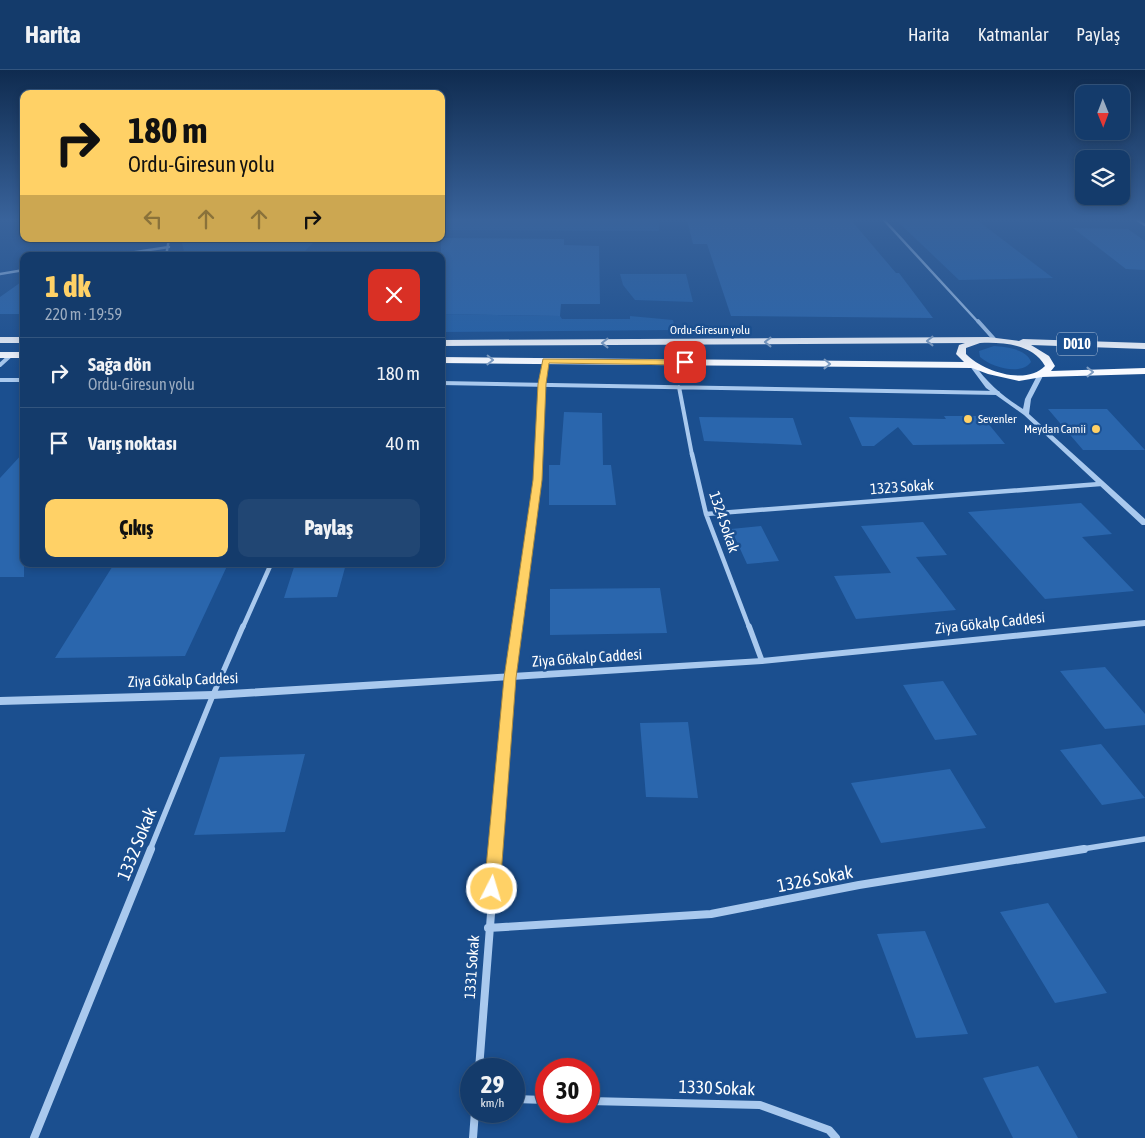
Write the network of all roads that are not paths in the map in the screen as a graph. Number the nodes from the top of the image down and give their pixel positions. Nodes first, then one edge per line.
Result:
1 (930, 270) edge
2 (20, 271) edge
3 (0, 274) edge
4 (0, 340) edge
5 (20, 340) edge
6 (979, 340) junction
7 (995, 340) junction
8 (1009, 342) junction
9 (445, 343) edge
10 (1145, 346) edge
11 (11, 354) junction
12 (0, 355) edge
13 (20, 355) edge
14 (445, 360) edge
15 (546, 361) junction
16 (0, 365) edge
17 (972, 365) junction
18 (1145, 372) edge
19 (1041, 374) junction
20 (0, 380) edge
21 (20, 380) edge
22 (445, 382) edge
23 (542, 384) junction
24 (679, 387) junction
25 (998, 393) junction
26 (1026, 414) junction
27 (1100, 484) junction
28 (706, 514) junction
29 (1145, 523) edge
30 (270, 567) edge
31 (1145, 623) edge
32 (762, 661) junction
33 (510, 678) junction
34 (213, 695) junction
35 (0, 701) edge
36 (1145, 839) edge
37 (488, 928) junction
38 (480, 1058) edge
39 (600, 1101) edge
40 (474, 1123) edge
41 (34, 1138) edge
42 (473, 1138) edge
43 (836, 1138) edge

1 - 7 street
2 - 3 street
4 - 5 highway
6 - 7 highway, Ordu-Giresun yolu
6 -> 9 highway, Ordu-Giresun yolu
6 - 17 highway
7 - 8 highway, Ordu-Giresun yolu
8 - 10 highway, D010
8 - 19 highway
11 - 12 highway
11 - 13 highway
11 - 16 street
14 -> 15 highway
15 -> 17 highway
15 - 23 street, 1331 Sokak
17 - 19 highway
17 - 25 street
19 -> 18 highway, D010
19 - 26 street
20 - 21 street
22 - 23 street
23 - 24 street
23 - 33 street, 1331 Sokak
24 - 25 street
24 - 28 street, 1324 Sokak
25 - 26 street
26 - 27 street
27 - 28 street, 1323 Sokak
27 - 29 street
28 - 32 street, 1324 Sokak
30 - 34 street, 1332 Sokak
31 - 32 street, Ziya Gökalp Caddesi
32 - 33 street, Ziya Gökalp Caddesi
33 - 34 street, Ziya Gökalp Caddesi
33 - 37 street, 1331 Sokak
34 - 35 street, Ziya Gökalp Caddesi
34 - 41 street, 1332 Sokak
36 - 37 street, 1326 Sokak
37 - 38 street, 1331 Sokak
39 - 43 street, 1330 Sokak
40 - 42 street

